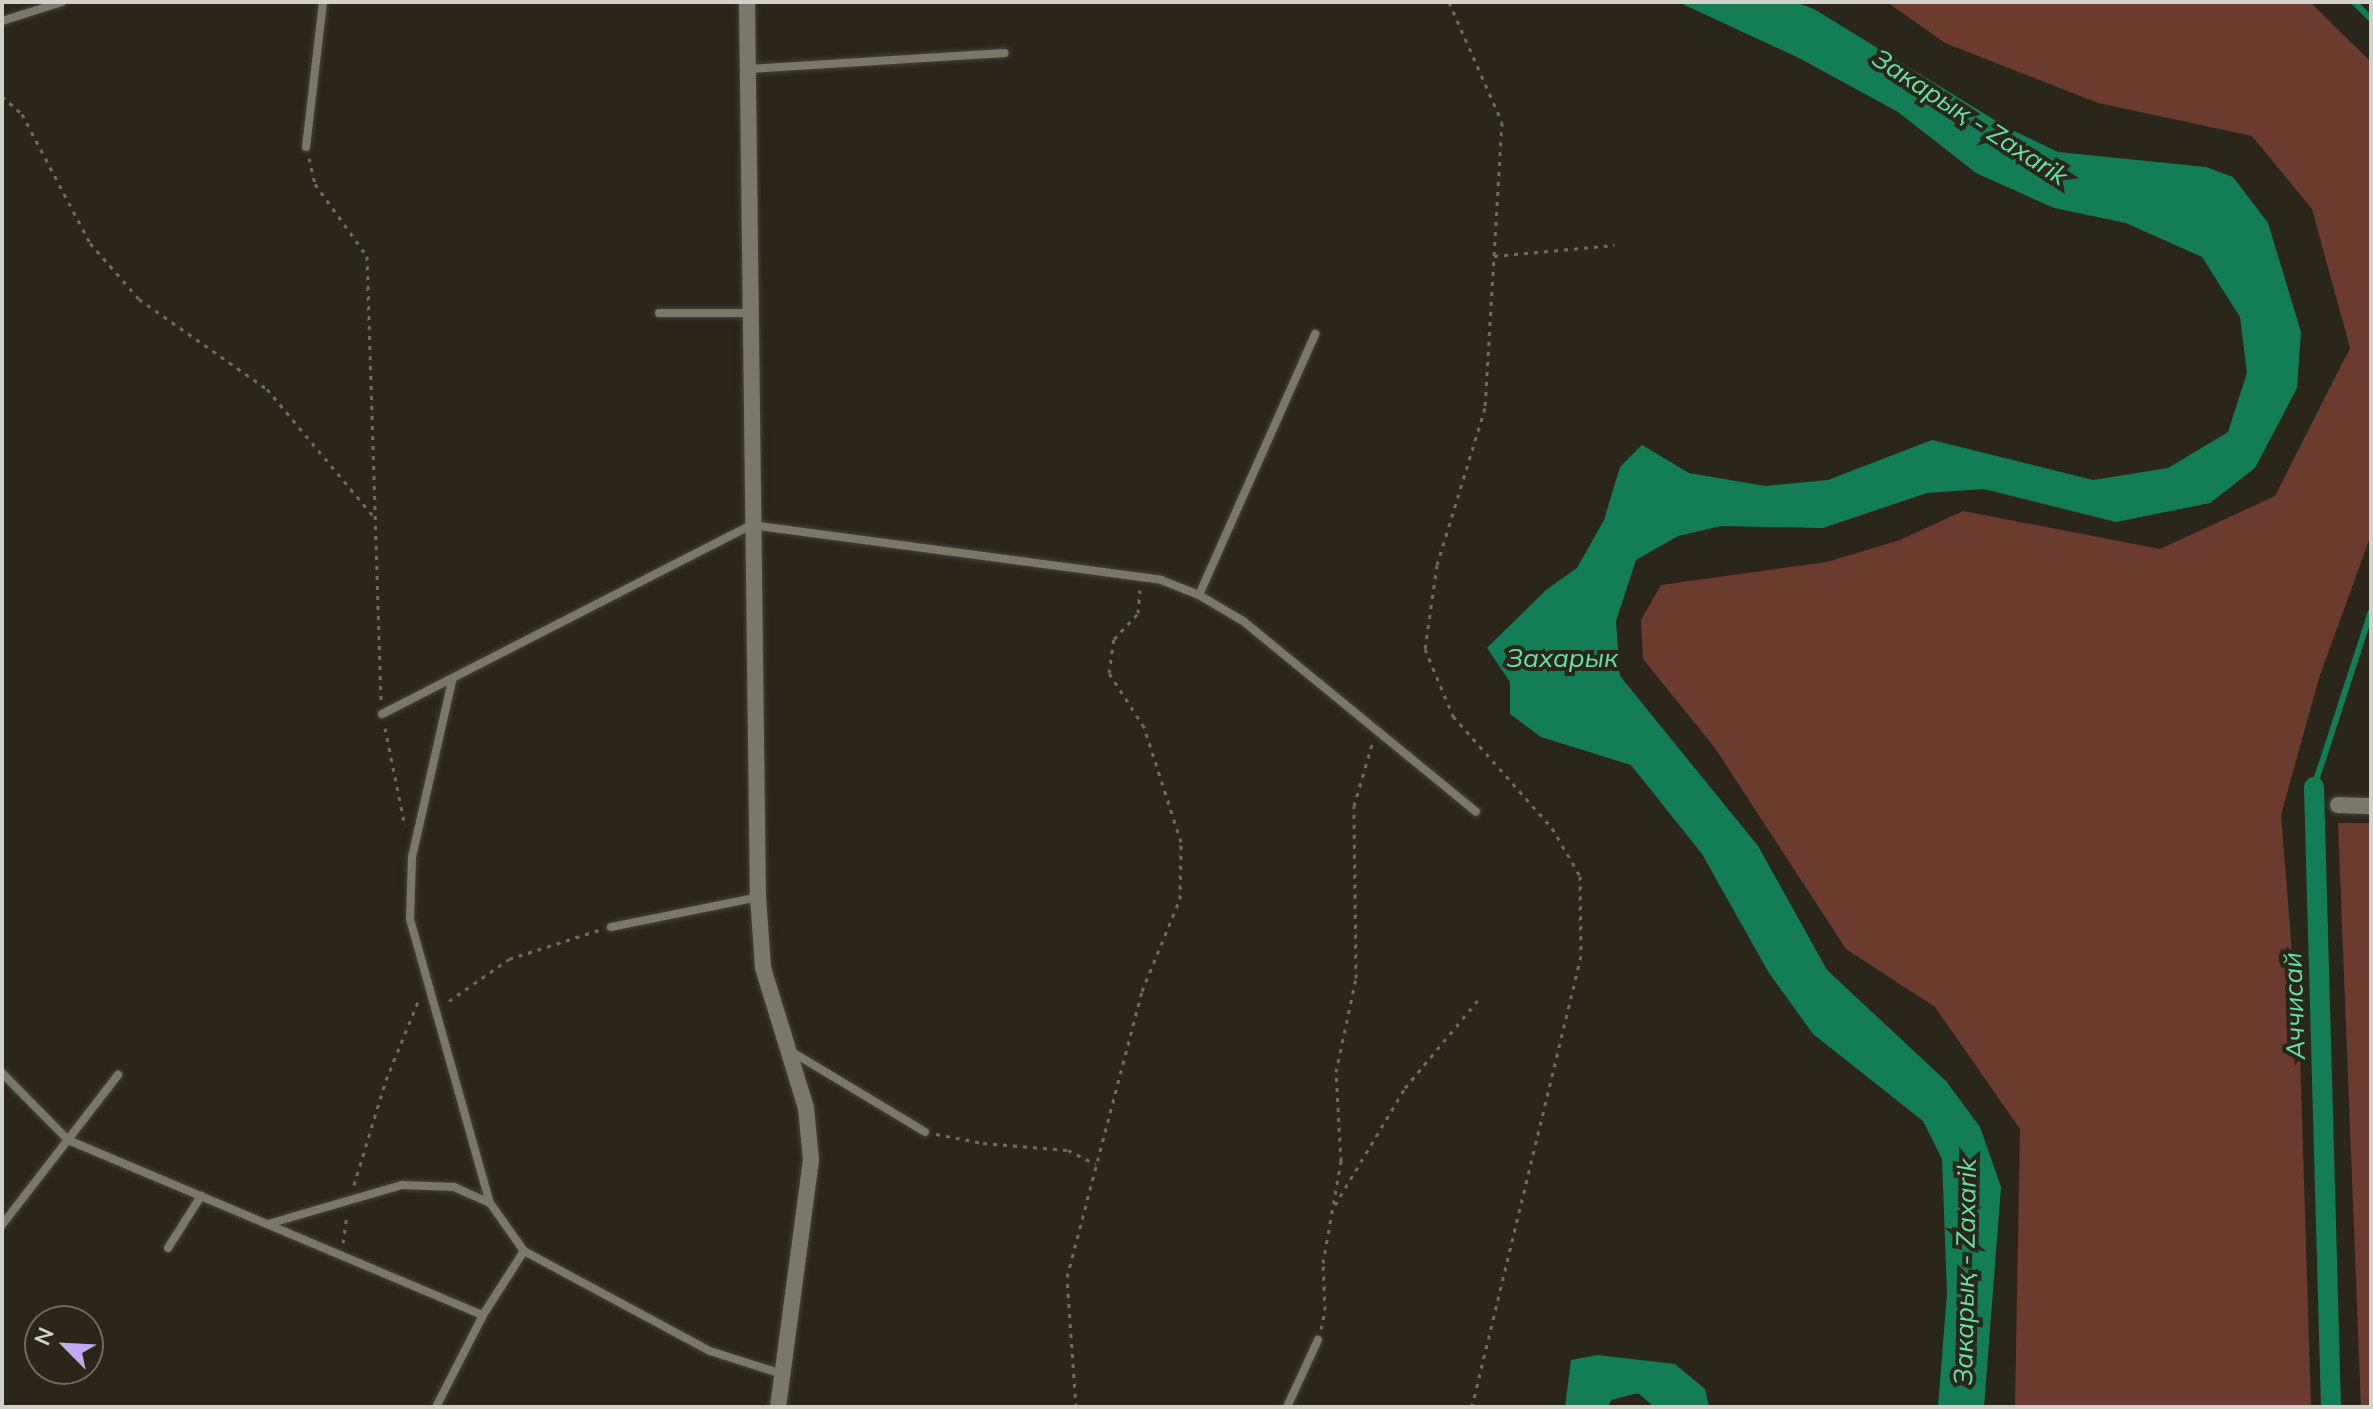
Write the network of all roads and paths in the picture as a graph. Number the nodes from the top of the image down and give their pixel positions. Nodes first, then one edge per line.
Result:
1 (62, 2) edge
2 (323, 2) edge
3 (747, 2) edge
4 (1449, 2) edge
5 (2, 21) edge
6 (1004, 53) dead end
7 (748, 69) junction
8 (2, 96) edge
9 (306, 147) joint
10 (1615, 245) dead end
11 (1494, 256) junction
12 (659, 313) dead end
13 (750, 313) junction
14 (1315, 334) dead end
15 (375, 518) junction
16 (751, 525) junction
17 (1141, 577) junction
18 (1199, 595) junction
19 (452, 681) junction
20 (382, 714) junction
21 (1376, 730) junction
22 (2338, 805) dead end
23 (2371, 806) edge
24 (1476, 812) dead end
25 (406, 829) dead end
26 (758, 896) junction
27 (611, 927) joint
28 (427, 979) junction
29 (1478, 1000) dead end
30 (436, 1010) junction
31 (788, 1050) junction
32 (2, 1073) edge
33 (118, 1075) dead end
34 (925, 1132) joint
35 (68, 1140) junction
36 (1097, 1165) junction
37 (201, 1196) junction
38 (349, 1201) junction
39 (490, 1203) junction
40 (1333, 1209) junction
41 (267, 1224) junction
42 (2, 1225) edge
43 (168, 1248) dead end
44 (524, 1251) junction
45 (341, 1255) junction
46 (483, 1315) junction
47 (1318, 1340) joint
48 (783, 1374) junction
49 (436, 1407) edge
50 (778, 1407) edge
51 (1076, 1407) edge
52 (1287, 1407) edge
53 (1472, 1407) edge

1 - 5 lane
2 - 9 lane
3 - 7 street
4 - 11 path
6 - 7 lane
7 - 13 street
8 - 15 path
9 - 15 path
10 - 11 path
11 - 53 path
12 - 13 lane
13 - 16 street
14 - 18 lane
15 - 20 path
16 - 17 lane
16 - 19 lane
16 - 26 street
17 - 18 lane
17 - 36 path
18 - 21 lane
19 - 20 lane
19 - 28 lane
20 - 25 path
21 - 24 lane
21 - 40 path
22 - 23 street
26 - 27 lane
26 - 31 street
27 - 30 path
28 - 30 lane
28 - 38 path
29 - 40 path
30 - 39 lane
31 - 34 lane
31 - 48 street
32 - 35 lane
33 - 35 lane
34 - 36 path
35 - 37 lane
35 - 42 lane
36 - 51 path
37 - 41 lane
37 - 43 lane
38 - 39 lane
38 - 41 lane
38 - 45 path
39 - 44 lane
40 - 47 path
41 - 45 lane
44 - 46 lane
44 - 48 lane
45 - 46 lane
46 - 49 lane
47 - 52 lane
48 - 50 street

